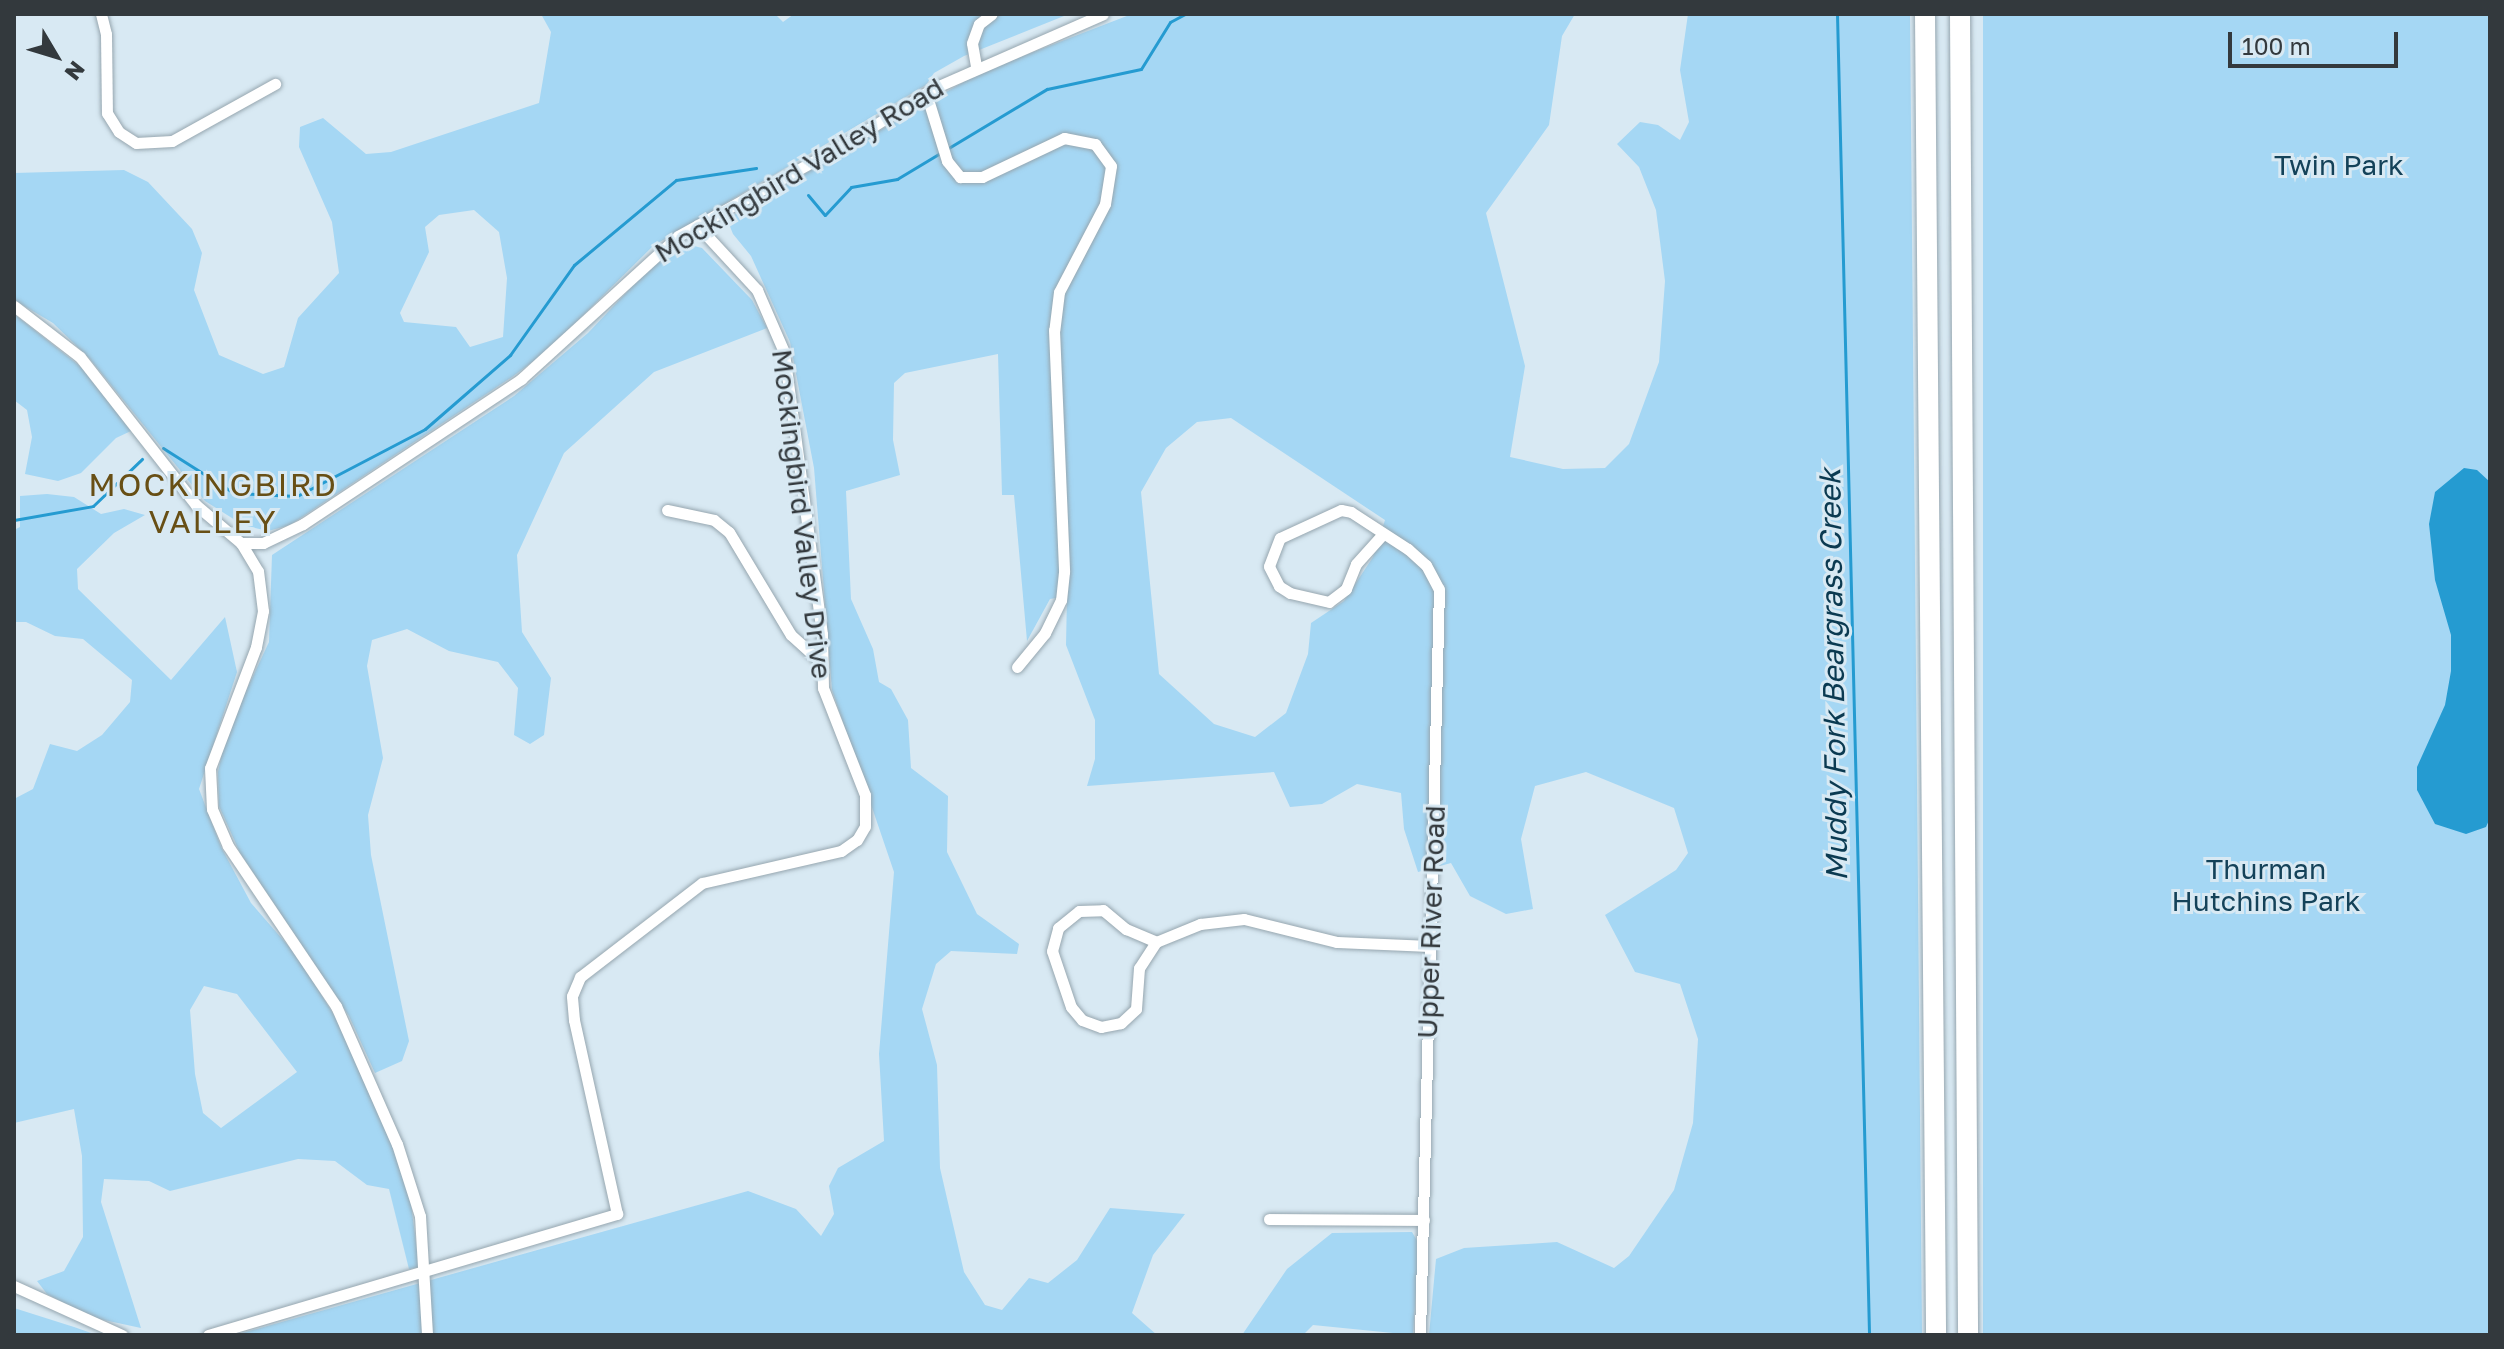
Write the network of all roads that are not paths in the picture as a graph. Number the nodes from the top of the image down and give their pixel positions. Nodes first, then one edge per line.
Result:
1 (101, 14) edge
2 (992, 14) edge
3 (1103, 14) edge
4 (1925, 14) edge
5 (1960, 14) edge
6 (976, 66) junction
7 (275, 84) dead end
8 (926, 93) junction
9 (697, 225) junction
10 (14, 306) edge
11 (667, 510) dead end
12 (1382, 535) junction
13 (241, 543) junction
14 (820, 661) junction
15 (1017, 667) dead end
16 (1156, 942) junction
17 (1430, 946) junction
18 (1269, 1219) dead end
19 (1424, 1220) junction
20 (427, 1271) junction
21 (14, 1286) edge
22 (122, 1335) edge
23 (208, 1335) edge
24 (427, 1335) edge
25 (1420, 1335) edge
26 (1936, 1335) edge
27 (1968, 1335) edge

1 - 7 street
2 - 6 street
3 - 6 street, Mockingbird Valley Road
4 - 26 highway
5 - 27 highway
6 - 8 street, Mockingbird Valley Road
8 - 9 street, Mockingbird Valley Road
8 - 15 street
9 - 13 street, Mockingbird Valley Road
9 - 14 street, Mockingbird Valley Drive
10 - 13 street
11 - 14 street
12 - 12 street, Upper River Road
12 - 17 street, Upper River Road
13 - 20 street
14 - 20 street, Mockingbird Valley Drive
16 - 16 street
16 - 17 street
17 - 19 street, Upper River Road
18 - 19 street
19 - 25 street, Upper River Road
20 - 23 street, Mockingbird Valley Drive
20 - 24 street
21 - 22 street

